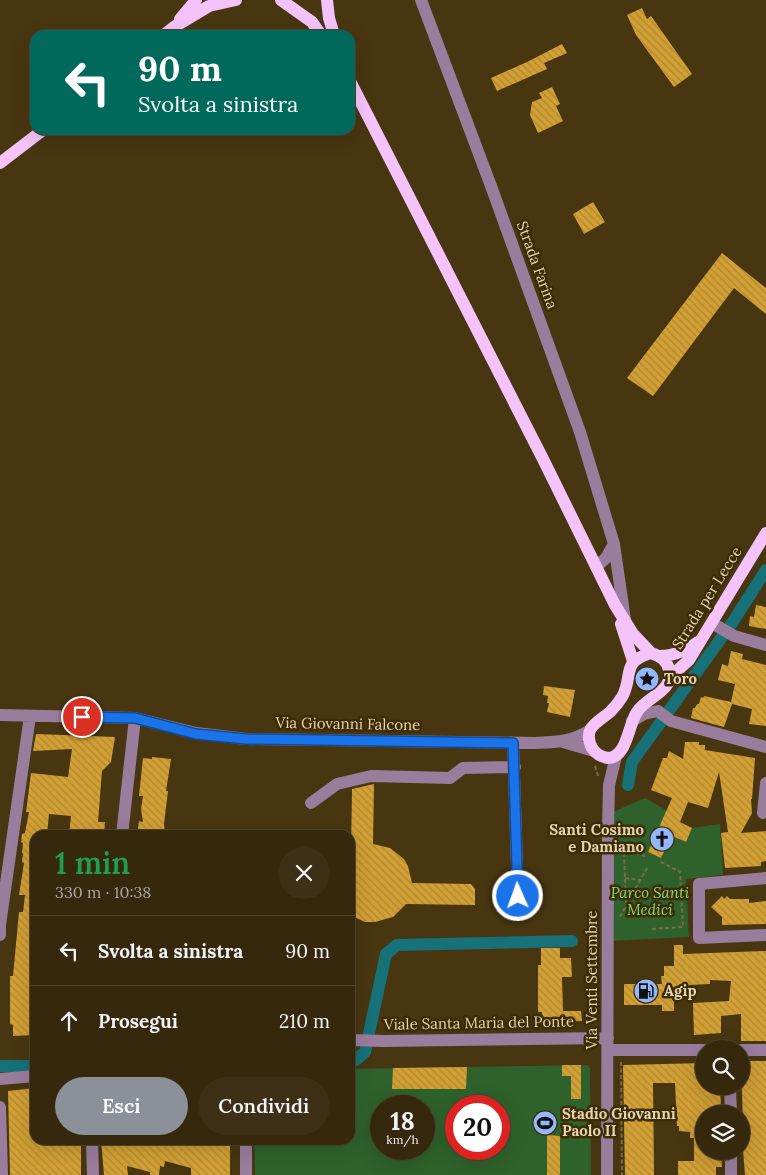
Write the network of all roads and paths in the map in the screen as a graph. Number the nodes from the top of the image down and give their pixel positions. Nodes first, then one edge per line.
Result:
1 (196, 0) edge
2 (236, 0) edge
3 (281, 0) edge
4 (328, 0) edge
5 (421, 0) edge
6 (174, 27) junction
7 (170, 30) edge
8 (318, 30) edge
9 (333, 30) edge
10 (355, 91) edge
11 (36, 135) edge
12 (0, 163) edge
13 (766, 533) edge
14 (614, 544) junction
15 (597, 566) junction
16 (615, 604) junction
17 (625, 620) junction
18 (716, 626) junction
19 (700, 641) junction
20 (766, 646) edge
21 (656, 654) junction
22 (633, 661) junction
23 (671, 676) junction
24 (0, 715) edge
25 (30, 716) junction
26 (135, 718) junction
27 (632, 721) junction
28 (589, 731) junction
29 (563, 742) junction
30 (513, 743) junction
31 (766, 747) edge
32 (597, 754) junction
33 (616, 756) junction
34 (514, 767) junction
35 (766, 783) edge
36 (609, 785) junction
37 (311, 803) dead end
38 (763, 813) dead end
39 (123, 830) edge
40 (624, 853) junction
41 (608, 855) junction
42 (645, 856) dead end
43 (659, 861) dead end
44 (648, 866) dead end
45 (625, 878) junction
46 (766, 878) edge
47 (640, 880) junction
48 (518, 896) dead end
49 (626, 906) junction
50 (623, 911) junction
51 (627, 913) dead end
52 (619, 918) dead end
53 (652, 929) dead end
54 (0, 935) edge
55 (766, 935) edge
56 (355, 1040) edge
57 (608, 1044) junction
58 (695, 1049) edge
59 (750, 1050) edge
60 (766, 1050) edge
61 (30, 1076) edge
62 (0, 1079) edge
63 (0, 1106) edge
64 (92, 1145) edge
65 (246, 1145) edge
66 (731, 1160) edge
67 (2, 1175) edge
68 (93, 1175) edge
69 (246, 1175) edge
70 (607, 1175) edge
71 (731, 1175) edge

1 - 6 main road
2 - 6 main road
3 - 8 main road
4 - 9 main road
5 - 14 street, Strada Farina
6 - 7 main road
10 - 15 main road
11 - 12 main road
13 - 18 main road, Strada per Lecce
14 - 15 street
14 - 17 street, Strada Farina
15 - 16 main road
16 - 17 main road
16 - 22 main road
17 - 21 main road
18 - 19 main road, Strada per Lecce
18 - 20 street
19 - 21 main road
19 - 23 main road, Strada per Lecce
21 - 22 main road
21 - 23 main road
22 - 28 main road
23 - 27 main road, Strada per Lecce
24 - 25 street, Via Giovanni Falcone
25 - 26 street, Via Giovanni Falcone
25 - 54 street
26 - 30 street, Via Giovanni Falcone
26 - 39 street
27 - 31 street
27 - 33 main road
28 - 29 street, Via Giovanni Falcone
28 - 32 main road
29 - 30 street, Via Giovanni Falcone
29 - 32 street, Via Giovanni Falcone
30 - 34 street
32 - 33 main road
32 - 36 street, Via Venti Settembre
33 - 36 street, Via Venti Settembre
34 - 37 street
34 - 48 street
35 - 38 street
36 - 41 street, Via Venti Settembre
40 - 41 path
40 - 42 path
40 - 45 path
41 - 57 street, Via Venti Settembre
43 - 53 path
44 - 47 path
45 - 47 path
45 - 49 path
46 - 55 street
47 - 49 path
49 - 50 path
50 - 51 path
50 - 52 path
56 - 57 street, Viale Santa Maria del Ponte
57 - 58 street, Viale Santa Maria del Ponte
57 - 70 street, Via Venti Settembre
59 - 60 street
61 - 62 street
63 - 67 street
64 - 68 street
65 - 69 street
66 - 71 street

